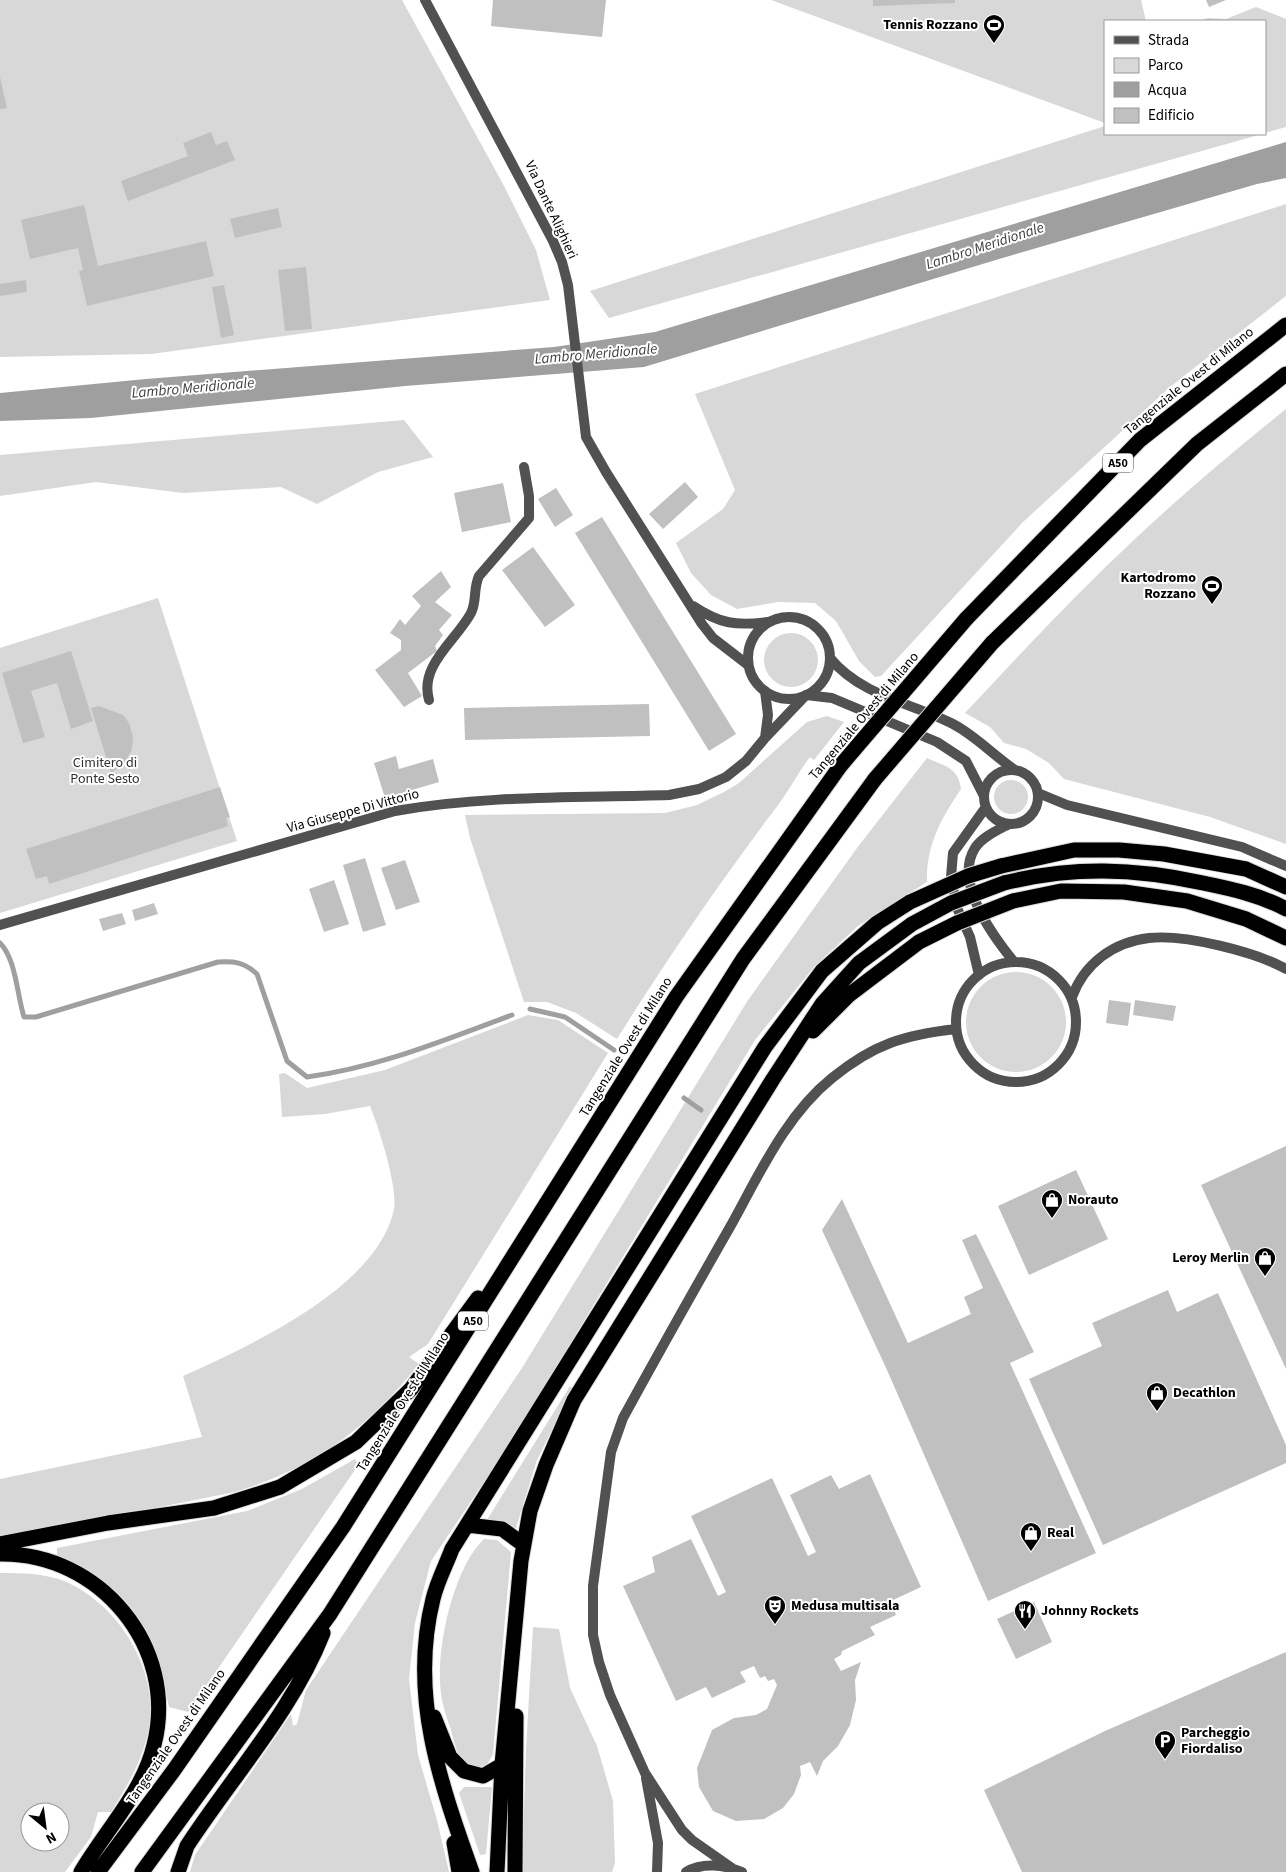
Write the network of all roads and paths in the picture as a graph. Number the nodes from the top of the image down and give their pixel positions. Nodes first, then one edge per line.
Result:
1 (425, 0) edge
2 (1286, 325) edge
3 (1286, 374) edge
4 (524, 467) dead end
5 (690, 604) junction
6 (769, 622) junction
7 (830, 658) junction
8 (748, 665) junction
9 (765, 691) junction
10 (806, 695) junction
11 (429, 700) dead end
12 (765, 738) junction
13 (1015, 770) junction
14 (1038, 793) junction
15 (984, 796) junction
16 (986, 807) junction
17 (1009, 824) junction
18 (1286, 866) edge
19 (1286, 887) edge
20 (1286, 909) edge
21 (0, 925) edge
22 (1286, 938) edge
23 (1014, 962) junction
24 (1286, 969) edge
25 (979, 975) junction
26 (1072, 997) junction
27 (956, 1029) junction
28 (791, 1054) junction
29 (519, 1249) junction
30 (467, 1525) junction
31 (0, 1544) edge
32 (524, 1545) junction
33 (0, 1554) edge
34 (330, 1614) junction
35 (516, 1627) junction
36 (423, 1691) junction
37 (502, 1765) junction
38 (645, 1773) junction
39 (446, 1799) junction
40 (732, 1868) junction
41 (81, 1872) edge
42 (98, 1872) edge
43 (142, 1872) edge
44 (178, 1872) edge
45 (459, 1872) edge
46 (472, 1872) edge
47 (497, 1872) edge
48 (515, 1872) edge
49 (657, 1872) edge
50 (686, 1872) edge
51 (742, 1872) edge

1 - 5 street, Via Dante Alighieri
2 - 29 highway, Tangenziale Ovest di Milano / A50, bridge
3 - 34 highway, A50, bridge
4 - 11 street
5 - 6 street, Via Dante Alighieri
5 - 8 street, Via Dante Alighieri
6 - 7 street
6 - 8 street
7 - 10 street
7 - 13 street
8 - 9 street
9 - 10 street
9 - 12 street
10 - 12 street, Via Giuseppe Di Vittorio
10 - 15 street
12 - 21 street, Via Giuseppe Di Vittorio
13 - 14 street
13 - 15 street
14 - 17 street
14 - 18 street
15 - 16 street
16 - 17 street
16 - 25 street
17 - 23 street
19 - 30 highway, bridge
20 - 28 highway, bridge
22 - 28 highway, bridge
23 - 25 street
23 - 26 street
24 - 26 street
25 - 27 street
26 - 27 street
27 - 38 street
28 - 32 highway
29 - 31 highway
29 - 42 highway, Tangenziale Ovest di Milano / A50
30 - 32 highway
30 - 36 highway
32 - 35 highway
33 - 41 highway
34 - 43 highway, A50
34 - 44 highway
35 - 37 highway
35 - 48 highway
36 - 37 highway
36 - 39 highway
37 - 47 highway
38 - 40 street
38 - 49 street
39 - 45 highway
39 - 46 highway
40 - 50 street
40 - 51 street

